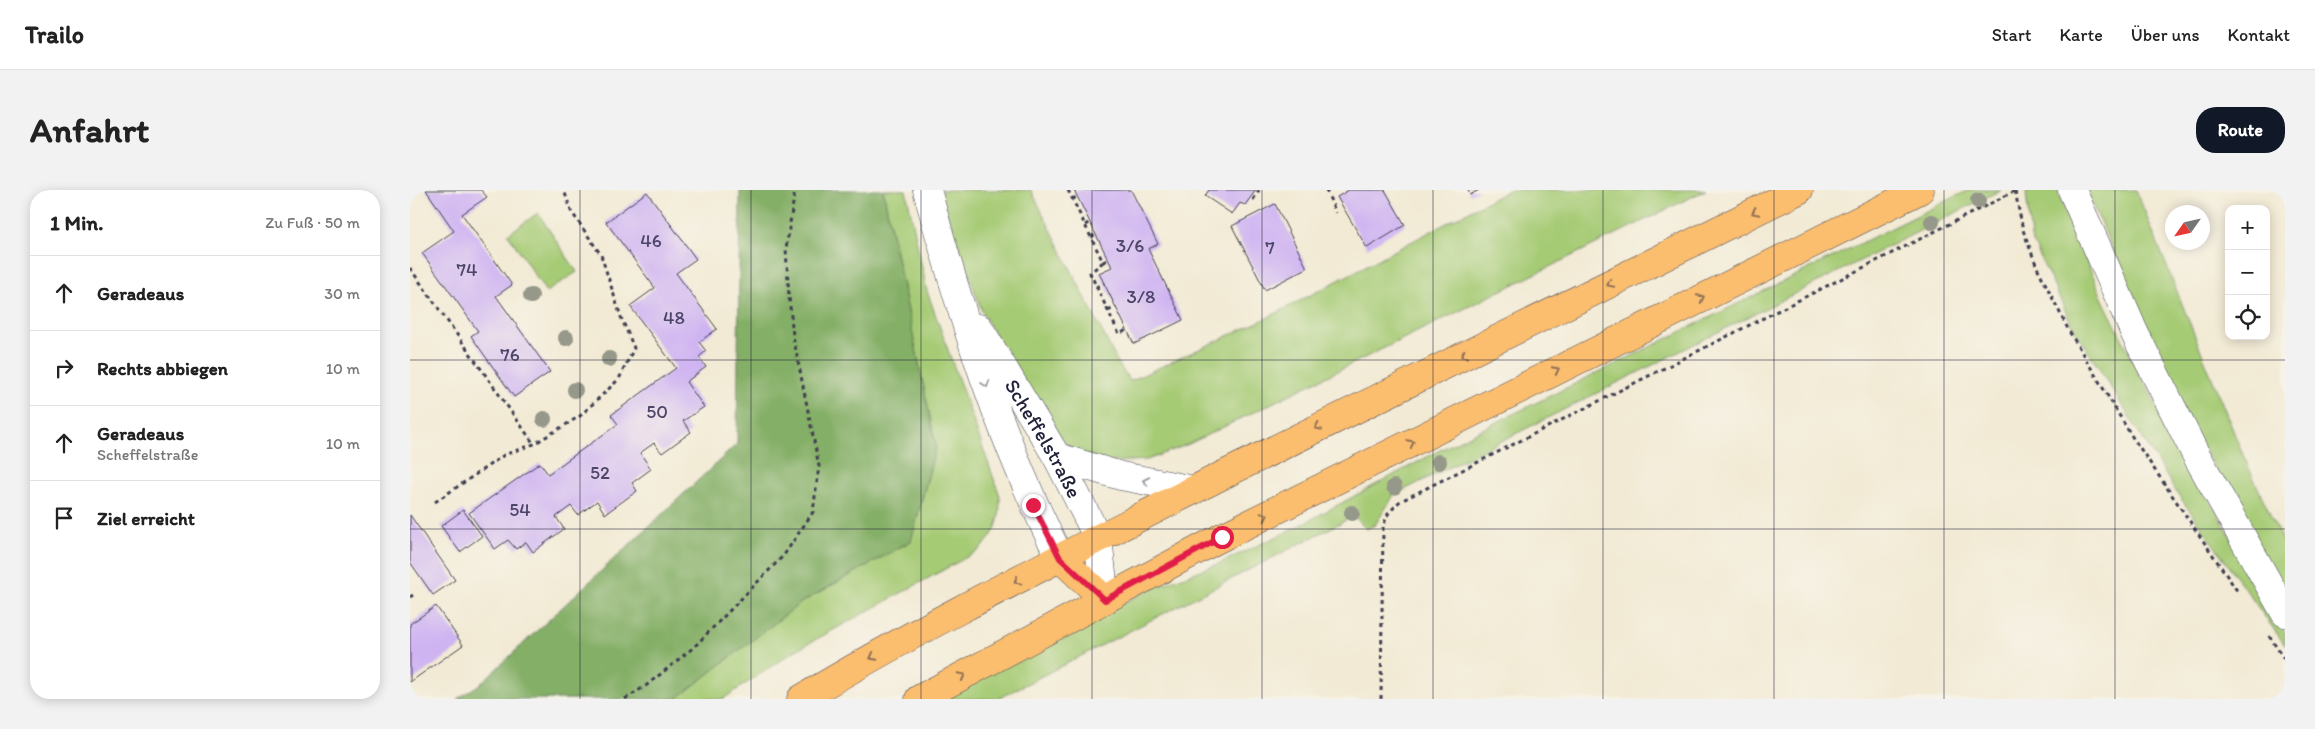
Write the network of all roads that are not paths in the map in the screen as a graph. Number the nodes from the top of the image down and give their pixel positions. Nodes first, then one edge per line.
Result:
1 (927, 190) edge
2 (1799, 190) edge
3 (1920, 190) edge
4 (2072, 190) edge
5 (955, 287) junction
6 (1057, 456) junction
7 (1194, 490) junction
8 (1098, 538) junction
9 (1060, 558) junction
10 (1105, 600) junction
11 (2285, 612) edge
12 (801, 699) edge
13 (919, 699) edge

1 - 5 street, Scheffelstraße
2 -> 7 main road
10 -> 3 main road
4 - 11 street
5 - 6 street, Scheffelstraße
5 -> 9 street, Scheffelstraße
7 -> 6 street
6 - 8 street, Scheffelstraße
7 - 8 main road
8 - 9 main road
8 - 10 street, Scheffelstraße
9 - 10 main road
9 -> 12 main road
13 -> 10 main road

